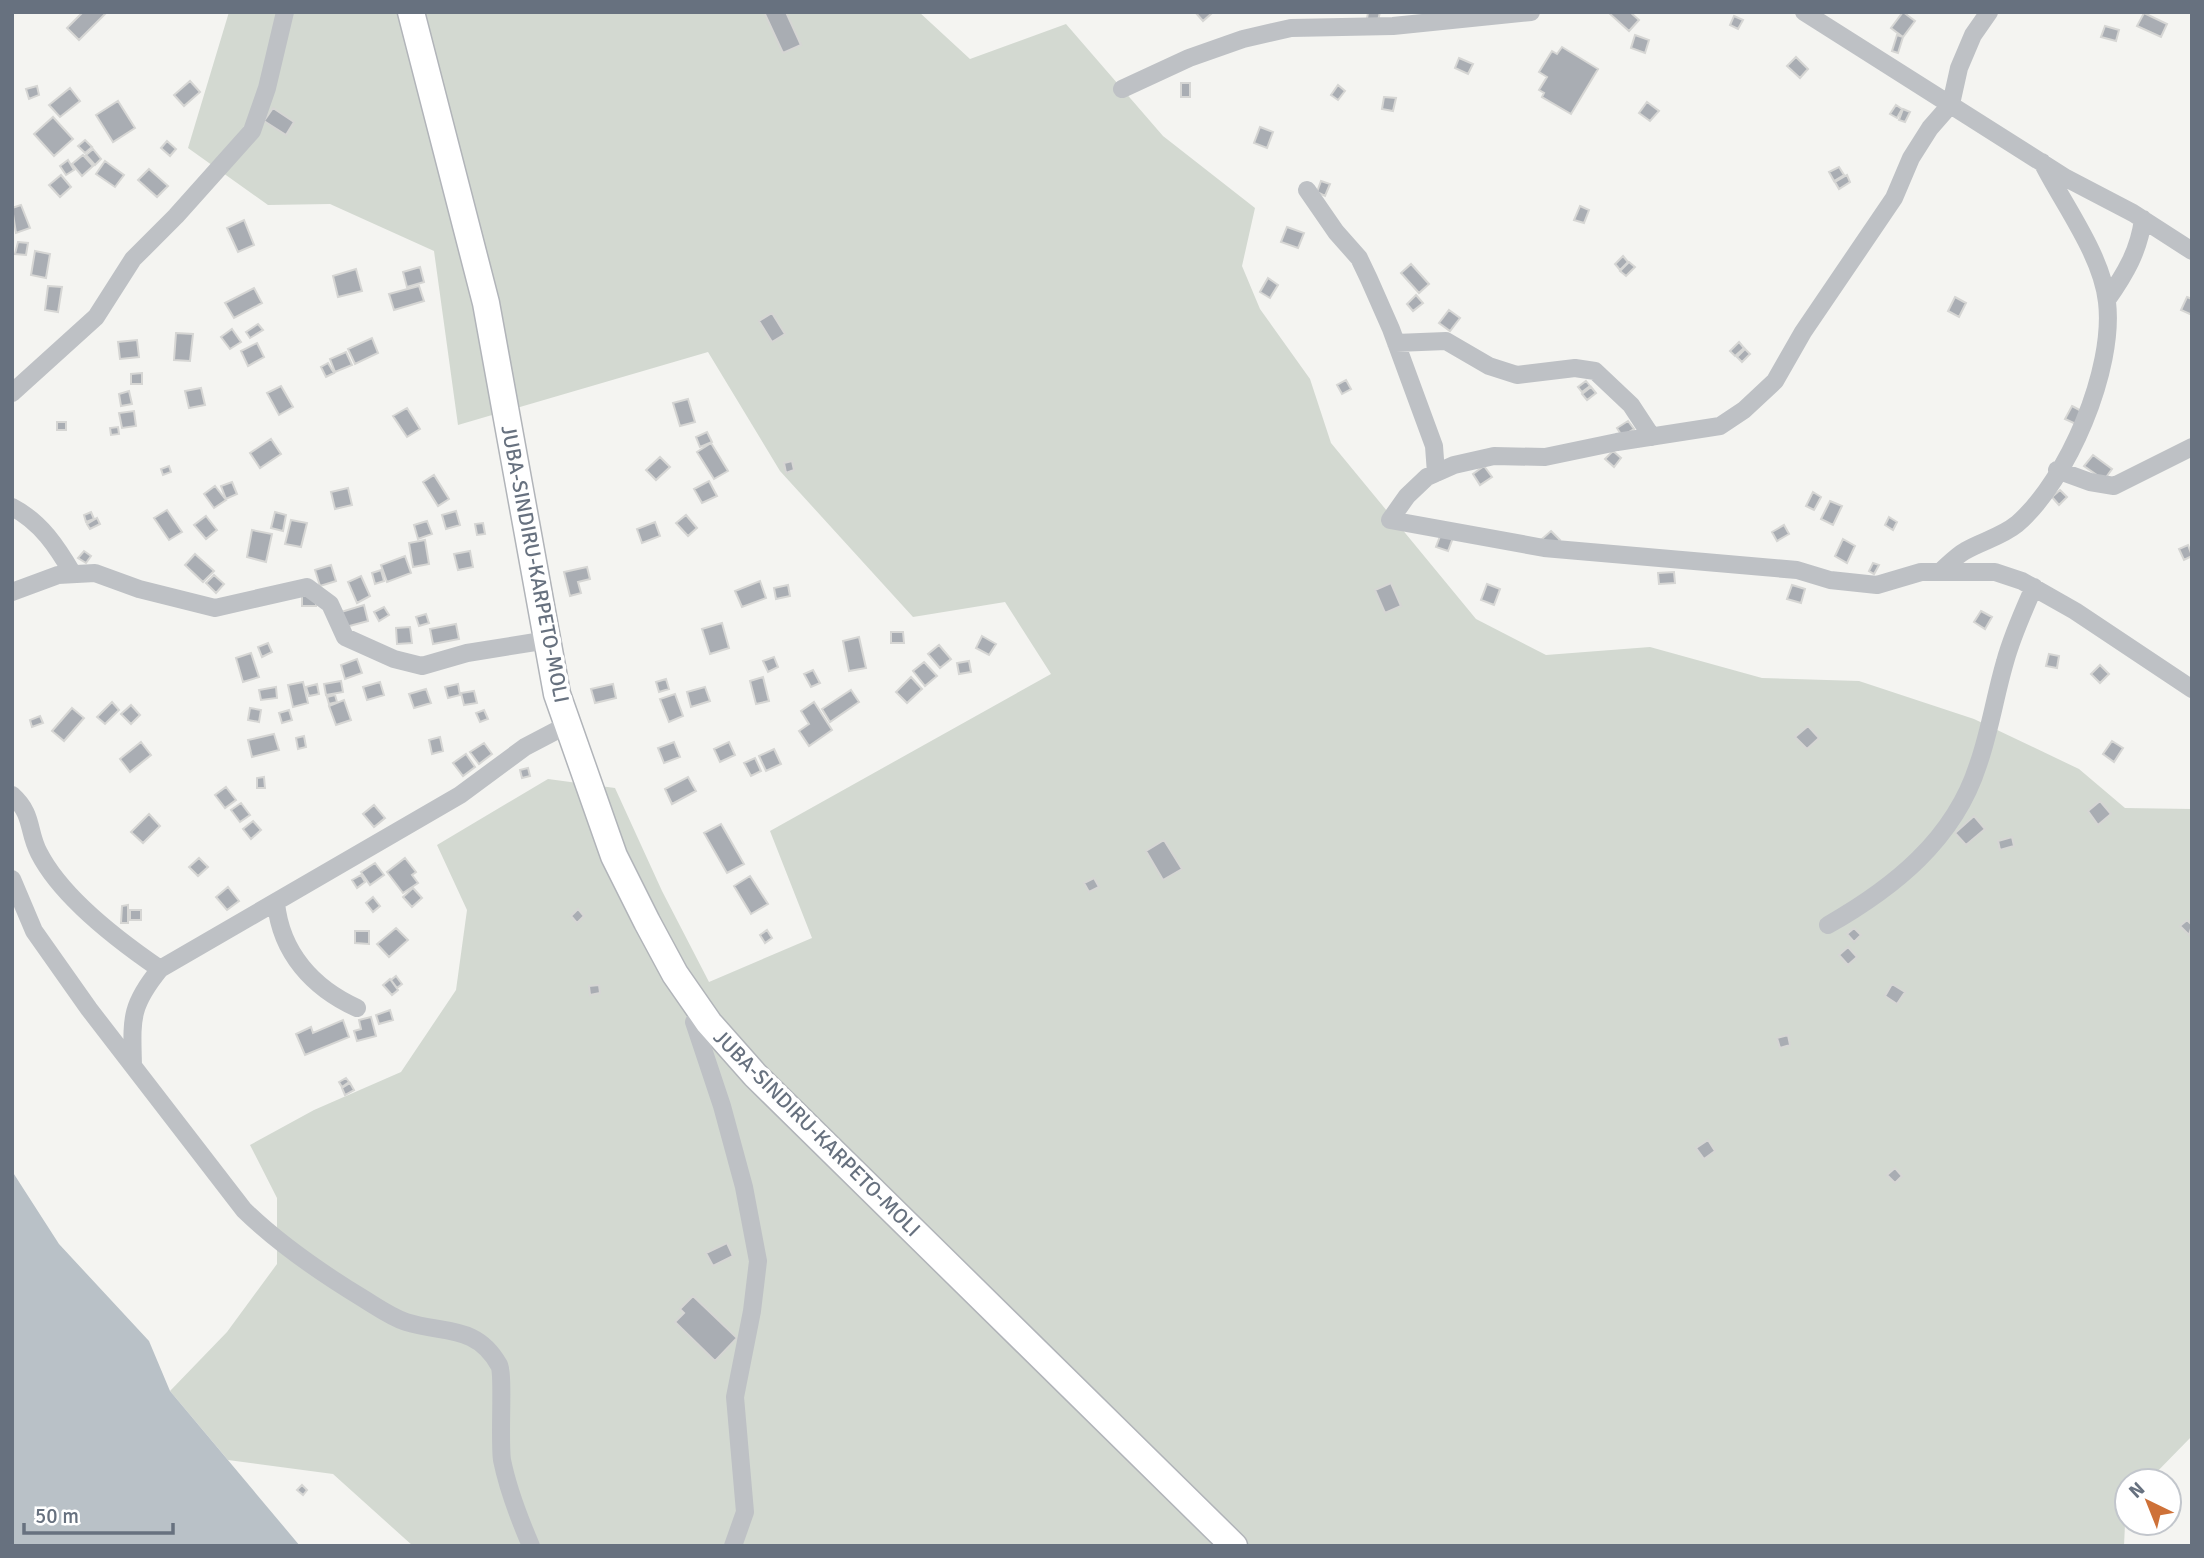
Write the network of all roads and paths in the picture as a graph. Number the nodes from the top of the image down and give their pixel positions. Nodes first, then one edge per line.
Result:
1 (285, 12) edge
2 (411, 12) edge
3 (1531, 12) edge
4 (1804, 12) edge
5 (1989, 12) edge
6 (1122, 89) dead end
7 (1951, 104) junction
8 (2042, 162) junction
9 (1307, 190) dead end
10 (2143, 219) junction
11 (2192, 251) edge
12 (2107, 300) junction
13 (1395, 343) junction
14 (12, 393) edge
15 (1652, 437) junction
16 (2192, 447) edge
17 (2057, 470) junction
18 (1436, 473) junction
19 (12, 507) edge
20 (1940, 572) junction
21 (74, 574) junction
22 (2034, 587) junction
23 (12, 592) edge
24 (548, 640) junction
25 (2192, 690) edge
26 (567, 725) junction
27 (12, 795) edge
28 (12, 879) edge
29 (276, 903) junction
30 (1828, 925) dead end
31 (160, 970) junction
32 (357, 1008) dead end
33 (694, 1022) dead end
34 (133, 1066) junction
35 (531, 1546) edge
36 (733, 1546) edge
37 (1234, 1546) edge

1 - 14 street
2 - 24 main road, JUBA-SINDIRU-KARPETO-MOLI
3 - 6 street
4 - 7 street
5 - 7 street
7 - 8 street
7 - 15 street
8 - 10 street
8 - 12 street
9 - 13 street
10 - 11 street
10 - 12 street
12 - 17 street
13 - 15 street
13 - 18 street
15 - 18 street
16 - 17 street
17 - 20 street
18 - 20 street
19 - 21 street
20 - 22 street
21 - 23 street
21 - 24 street
22 - 25 street
22 - 30 street
24 - 26 main road, JUBA-SINDIRU-KARPETO-MOLI
26 - 29 street
26 - 37 main road, JUBA-SINDIRU-KARPETO-MOLI
27 - 31 street
28 - 34 street
29 - 31 street
29 - 32 street
31 - 34 street
33 - 36 street
34 - 35 street

